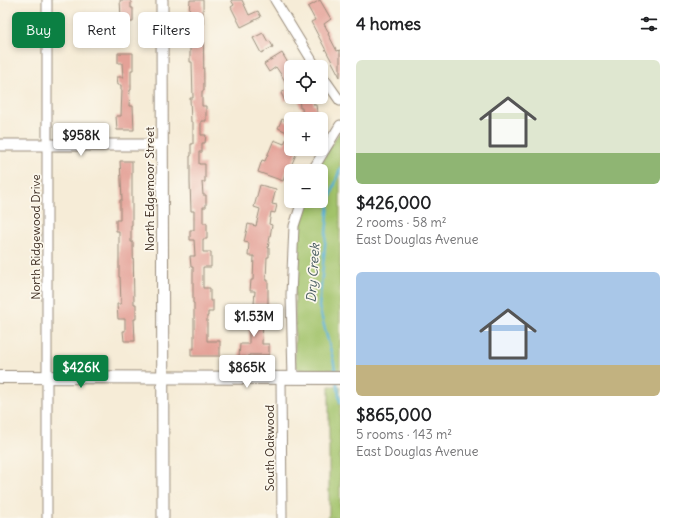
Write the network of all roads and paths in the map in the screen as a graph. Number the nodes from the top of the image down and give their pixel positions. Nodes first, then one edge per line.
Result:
1 (47, 0) edge
2 (162, 0) edge
3 (275, 0) edge
4 (312, 60) edge
5 (328, 84) edge
6 (340, 101) edge
7 (340, 125) edge
8 (0, 146) edge
9 (46, 146) junction
10 (162, 146) junction
11 (316, 164) edge
12 (300, 208) edge
13 (163, 377) junction
14 (287, 377) junction
15 (0, 378) edge
16 (46, 378) junction
17 (336, 378) edge
18 (47, 518) edge
19 (163, 518) edge
20 (282, 518) edge

1 - 9 street, North Ridgewood Drive
2 - 10 street, North Edgemoor Street
3 - 4 street
5 - 6 street
7 - 11 street
8 - 9 street
9 - 10 street
9 - 16 street, North Ridgewood Drive
10 - 13 street, North Edgemoor Street
12 - 14 street, South Oakwood
13 - 14 main road
13 - 16 main road
13 - 19 street, North Edgemoor Street
14 - 17 main road
14 - 20 street, South Oakwood
15 - 16 main road
16 - 18 street, North Ridgewood Drive

